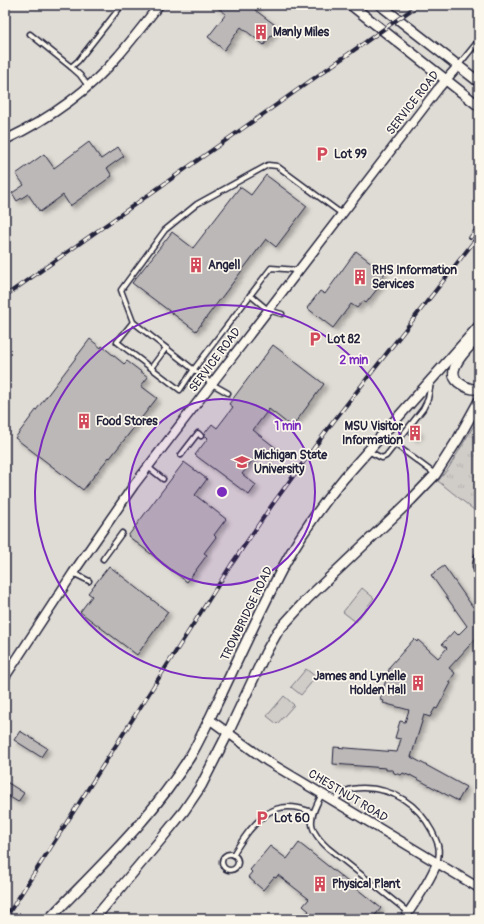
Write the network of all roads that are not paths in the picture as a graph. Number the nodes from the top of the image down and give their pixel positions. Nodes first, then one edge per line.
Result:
1 (122, 5) edge
2 (159, 5) edge
3 (350, 5) edge
4 (380, 5) edge
5 (30, 34) dead end
6 (479, 40) edge
7 (458, 66) junction
8 (71, 67) junction
9 (446, 80) junction
10 (479, 82) edge
11 (88, 86) junction
12 (479, 106) edge
13 (5, 140) edge
14 (342, 214) junction
15 (298, 270) junction
16 (250, 296) junction
17 (268, 310) junction
18 (282, 314) dead end
19 (132, 322) junction
20 (479, 326) edge
21 (479, 336) edge
22 (166, 348) junction
23 (151, 368) junction
24 (194, 369) junction
25 (431, 381) junction
26 (212, 384) junction
27 (479, 389) edge
28 (228, 393) dead end
29 (479, 401) edge
30 (201, 436) dead end
31 (396, 445) junction
32 (368, 451) junction
33 (181, 455) dead end
34 (148, 467) junction
35 (435, 474) junction
36 (163, 479) dead end
37 (122, 533) dead end
38 (479, 558) edge
39 (103, 559) dead end
40 (479, 572) edge
41 (73, 573) junction
42 (89, 581) dead end
43 (5, 677) edge
44 (209, 719) junction
45 (228, 733) junction
46 (322, 794) junction
47 (334, 802) junction
48 (312, 812) junction
49 (233, 855) junction
50 (438, 863) junction
51 (479, 888) edge
52 (479, 915) edge
53 (406, 916) edge
54 (49, 919) edge
55 (94, 919) edge
56 (478, 919) edge

1 - 8 lane
2 - 11 street
3 - 9 street
4 - 7 street
5 - 8 lane
6 - 7 lane
7 - 9 street, SERVICE ROAD
7 - 10 street
8 - 11 lane
9 - 12 street
9 - 14 street, SERVICE ROAD
11 - 13 street
14 - 15 street, SERVICE ROAD
14 - 19 lane
15 - 16 lane
15 - 17 street, SERVICE ROAD
16 - 17 lane
16 - 24 lane
17 - 18 lane
17 - 26 street, SERVICE ROAD
19 - 22 lane
19 - 23 lane
20 - 25 street, TROWBRIDGE ROAD
21 - 27 street
22 - 23 lane
22 - 24 lane
23 - 24 lane
24 - 26 lane
25 - 31 lane
25 - 32 street, TROWBRIDGE ROAD
26 - 28 lane
26 - 34 street, SERVICE ROAD
29 - 35 street
30 - 33 lane
31 - 32 lane
31 - 35 lane
32 - 44 street, TROWBRIDGE ROAD
34 - 36 lane
34 - 41 street, SERVICE ROAD
35 - 45 street
37 - 39 lane
38 - 40 street
41 - 42 lane
41 - 43 street, SERVICE ROAD
44 - 45 street, CHESTNUT ROAD
44 - 54 street, TROWBRIDGE ROAD
45 - 46 street, CHESTNUT ROAD
45 - 55 street
46 - 47 street, CHESTNUT ROAD
46 - 48 lane
47 - 50 street, CHESTNUT ROAD
47 - 50 lane
48 - 49 lane
48 - 53 lane
49 - 49 lane
50 - 51 street, CHESTNUT ROAD
50 - 53 street
52 - 56 street

